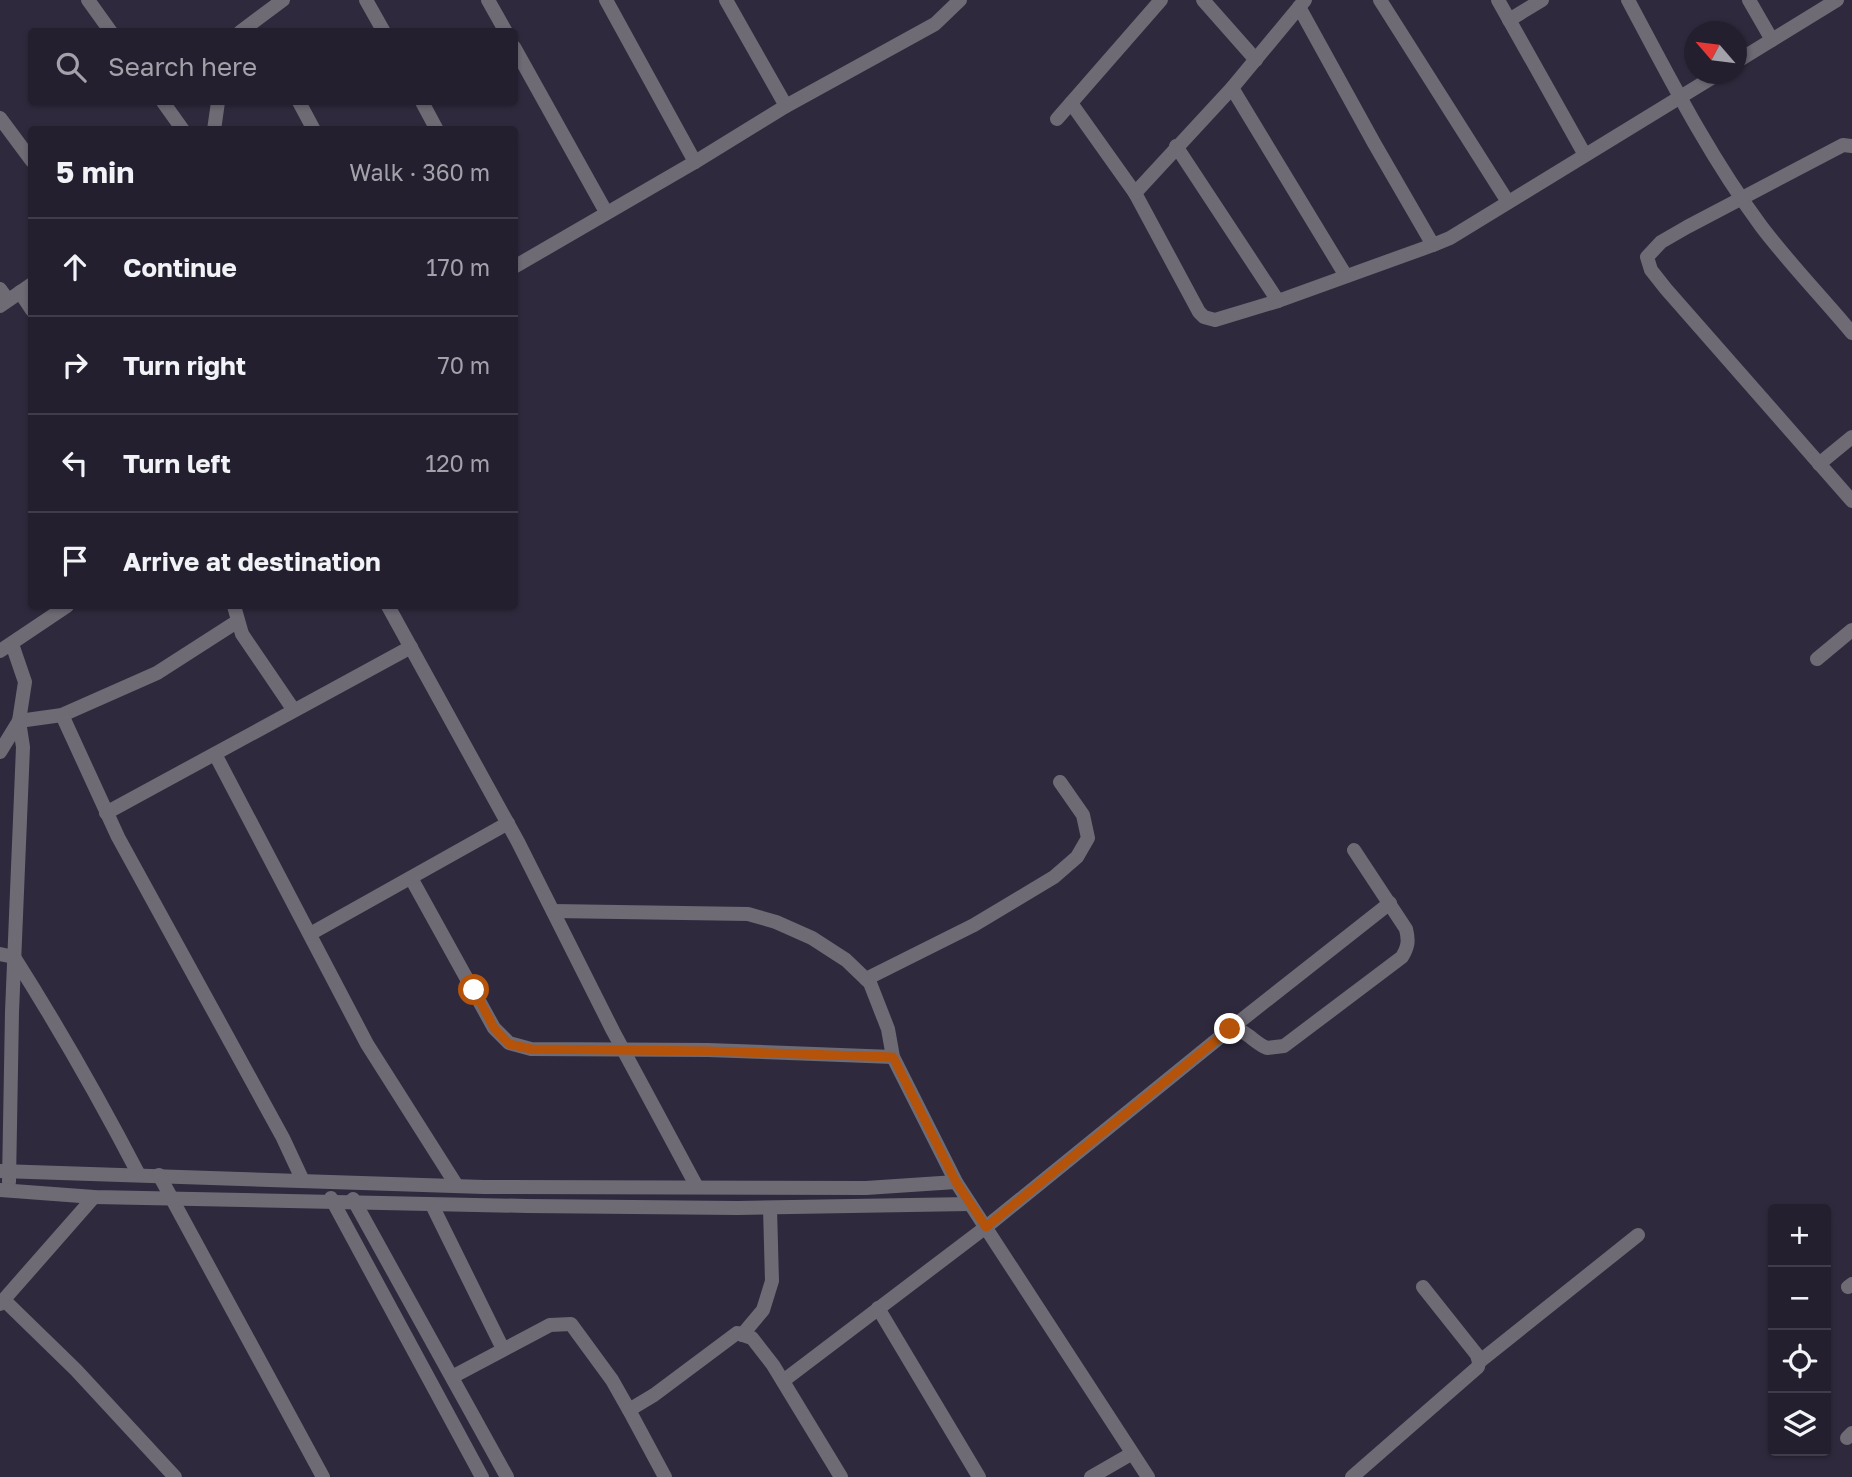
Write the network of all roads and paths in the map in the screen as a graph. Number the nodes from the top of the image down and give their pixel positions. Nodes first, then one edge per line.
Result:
1 (89, 0) edge
2 (283, 0) edge
3 (366, 0) edge
4 (488, 0) edge
5 (606, 0) edge
6 (726, 0) edge
7 (960, 0) edge
8 (1161, 0) edge
9 (1203, 0) edge
10 (1380, 0) edge
11 (1498, 0) edge
12 (1542, 0) edge
13 (1628, 0) edge
14 (1749, 0) edge
15 (1837, 0) edge
16 (1302, 3) edge
17 (1509, 20) junction
18 (257, 26) edge
19 (108, 28) edge
20 (382, 28) edge
21 (504, 28) edge
22 (1772, 40) junction
23 (518, 54) edge
24 (1747, 56) edge
25 (1256, 60) junction
26 (1701, 84) edge
27 (1232, 88) junction
28 (1680, 97) junction
29 (1071, 103) junction
30 (165, 105) edge
31 (218, 105) edge
32 (301, 105) edge
33 (424, 105) edge
34 (786, 106) junction
35 (0, 118) edge
36 (1057, 119) dead end
37 (180, 126) edge
38 (215, 126) edge
39 (312, 126) edge
40 (435, 126) edge
41 (1176, 146) junction
42 (1852, 146) edge
43 (1585, 155) junction
44 (28, 156) edge
45 (695, 162) junction
46 (1135, 193) junction
47 (1742, 198) junction
48 (1508, 202) junction
49 (606, 212) junction
50 (1433, 245) junction
51 (518, 265) edge
52 (1346, 276) junction
53 (12, 294) edge
54 (1278, 301) junction
55 (28, 307) edge
56 (1852, 332) edge
57 (1852, 438) edge
58 (1819, 464) junction
59 (1852, 501) edge
60 (63, 609) edge
61 (235, 609) edge
62 (390, 609) edge
63 (238, 621) junction
64 (1852, 630) edge
65 (411, 647) junction
66 (6, 648) edge
67 (1817, 659) dead end
68 (293, 709) junction
69 (62, 715) junction
70 (19, 721) junction
71 (0, 752) edge
72 (215, 754) junction
73 (1060, 782) dead end
74 (106, 813) junction
75 (508, 823) junction
76 (1354, 850) dead end
77 (411, 878) junction
78 (1390, 903) junction
79 (553, 911) junction
80 (310, 934) junction
81 (7, 955) edge
82 (866, 979) junction
83 (1230, 1029) junction
84 (624, 1051) junction
85 (893, 1057) junction
86 (5, 1172) edge
87 (139, 1175) junction
88 (159, 1175) junction
89 (303, 1181) junction
90 (322, 1182) junction
91 (344, 1182) junction
92 (956, 1182) junction
93 (457, 1186) junction
94 (697, 1187) junction
95 (4, 1190) edge
96 (94, 1197) junction
97 (171, 1198) junction
98 (333, 1202) junction
99 (355, 1203) junction
100 (970, 1204) junction
101 (432, 1205) junction
102 (770, 1208) junction
103 (986, 1227) junction
104 (1638, 1235) dead end
105 (1423, 1287) dead end
106 (2, 1302) edge
107 (878, 1308) junction
108 (742, 1335) junction
109 (503, 1349) junction
110 (1479, 1362) junction
111 (452, 1377) junction
112 (783, 1381) junction
113 (629, 1410) junction
114 (1131, 1454) junction
115 (175, 1477) edge
116 (323, 1477) edge
117 (482, 1477) edge
118 (507, 1477) edge
119 (665, 1477) edge
120 (841, 1477) edge
121 (979, 1477) edge
122 (1091, 1477) edge
123 (1148, 1477) edge
124 (1352, 1477) edge

1 - 19 street
2 - 18 street
3 - 20 street
4 - 21 street
5 - 45 street
6 - 34 street
7 - 34 street
8 - 29 street
9 - 25 street
10 - 48 street
11 - 17 street
12 - 17 street
13 - 28 street
14 - 22 street
15 - 22 street
16 - 25 street
16 - 50 street
17 - 43 street
22 - 24 street
23 - 49 street
25 - 27 street
26 - 28 street
27 - 41 street
27 - 52 street
28 - 43 street
28 - 47 street
29 - 36 street
29 - 46 street
30 - 37 street
31 - 38 street
32 - 39 street
33 - 40 street
34 - 45 street
35 - 44 street
41 - 46 street
41 - 54 street
42 - 47 street
43 - 48 street
45 - 49 street
46 - 54 street
47 - 56 street
47 - 58 street
48 - 50 street
49 - 51 street
50 - 52 street
52 - 54 street
53 - 55 street
57 - 58 street
58 - 59 street
60 - 66 street
61 - 63 street
62 - 65 street
63 - 68 street
63 - 69 street
64 - 67 street
65 - 68 street
65 - 75 street
66 - 70 street
68 - 72 street
69 - 70 street
69 - 74 street
70 - 71 street
70 - 81 street
72 - 74 street
72 - 80 street
73 - 82 street
74 - 89 street
75 - 77 street
75 - 79 street
76 - 78 street
77 - 80 street
77 - 84 street
78 - 83 street
78 - 83 street
79 - 82 street
79 - 84 street
80 - 93 street
81 - 86 street
81 - 87 street
82 - 85 street
83 - 103 street
84 - 85 street
84 - 94 street
85 - 92 street
86 - 87 street
86 - 95 street
87 - 88 street
88 - 89 street
88 - 97 street
89 - 90 street
90 - 91 street
90 - 98 street
91 - 93 street
91 - 99 street
92 - 94 street
92 - 100 street
93 - 94 street
95 - 96 street
96 - 97 street
96 - 106 street
97 - 98 street
97 - 116 street
98 - 99 street
98 - 117 street
99 - 101 street
99 - 111 street
100 - 102 street
100 - 103 street
101 - 102 street
101 - 109 street
102 - 108 street
103 - 107 street
103 - 114 street
104 - 110 street
105 - 110 street
106 - 115 street
107 - 112 street
107 - 121 street
108 - 112 street
108 - 113 street
109 - 111 street
109 - 113 street
110 - 124 street
111 - 118 street
112 - 120 street
113 - 119 street
114 - 122 street
114 - 123 street

